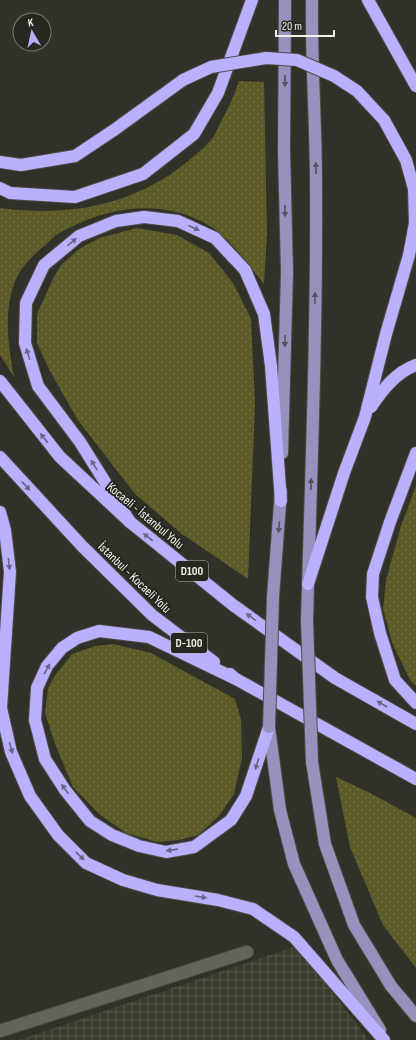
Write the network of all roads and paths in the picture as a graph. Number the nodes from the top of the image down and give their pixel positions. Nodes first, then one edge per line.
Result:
1 (252, 0) edge
2 (285, 0) edge
3 (312, 0) edge
4 (368, 0) edge
5 (416, 86) edge
6 (0, 162) edge
7 (0, 188) edge
8 (411, 367) edge
9 (0, 381) edge
10 (365, 417) junction
11 (416, 453) edge
12 (0, 457) edge
13 (281, 501) junction
14 (0, 512) edge
15 (130, 522) junction
16 (308, 584) junction
17 (236, 679) junction
18 (416, 703) edge
19 (416, 724) edge
20 (269, 727) junction
21 (416, 779) edge
22 (247, 952) dead end
23 (416, 1016) edge
24 (0, 1031) edge
25 (385, 1040) edge

1 - 7 highway
2 -> 13 main road
16 -> 3 main road
4 - 5 highway
6 - 10 highway, bridge
8 - 10 highway
15 -> 9 highway, Kocaeli - İstanbul Yolu / D100
10 - 16 highway
11 - 18 highway
12 -> 17 highway, İstanbul - Kocaeli Yolu / D-100
15 -> 13 highway
13 -> 20 main road, bridge
14 -> 25 highway
19 -> 15 highway, Kocaeli - İstanbul Yolu / D100
16 - 23 main road, bridge
20 -> 17 highway
17 - 21 highway, İstanbul - Kocaeli Yolu / D-100
20 - 25 main road
22 - 24 street

